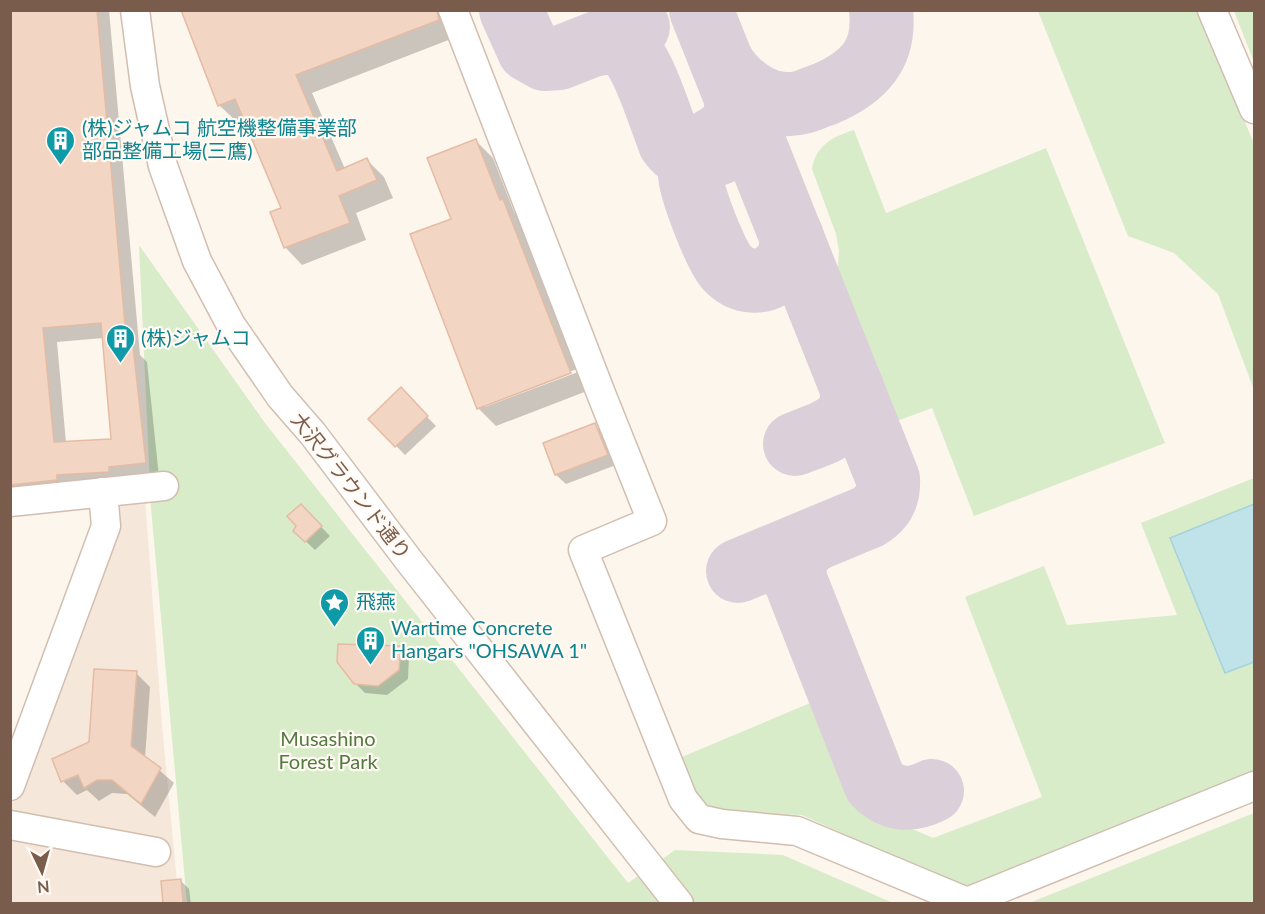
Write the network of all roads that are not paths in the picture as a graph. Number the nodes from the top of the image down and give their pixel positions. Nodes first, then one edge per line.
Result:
1 (135, 10) edge
2 (453, 10) edge
3 (1212, 10) edge
4 (1254, 109) edge
5 (164, 486) dead end
6 (103, 492) junction
7 (10, 502) edge
8 (10, 786) edge
9 (1254, 786) edge
10 (10, 825) edge
11 (156, 852) dead end
12 (680, 903) edge

1 - 12 street, 大沢グラウンド通り
2 - 9 street
3 - 4 street
5 - 6 street
6 - 7 street
6 - 8 street
10 - 11 street

